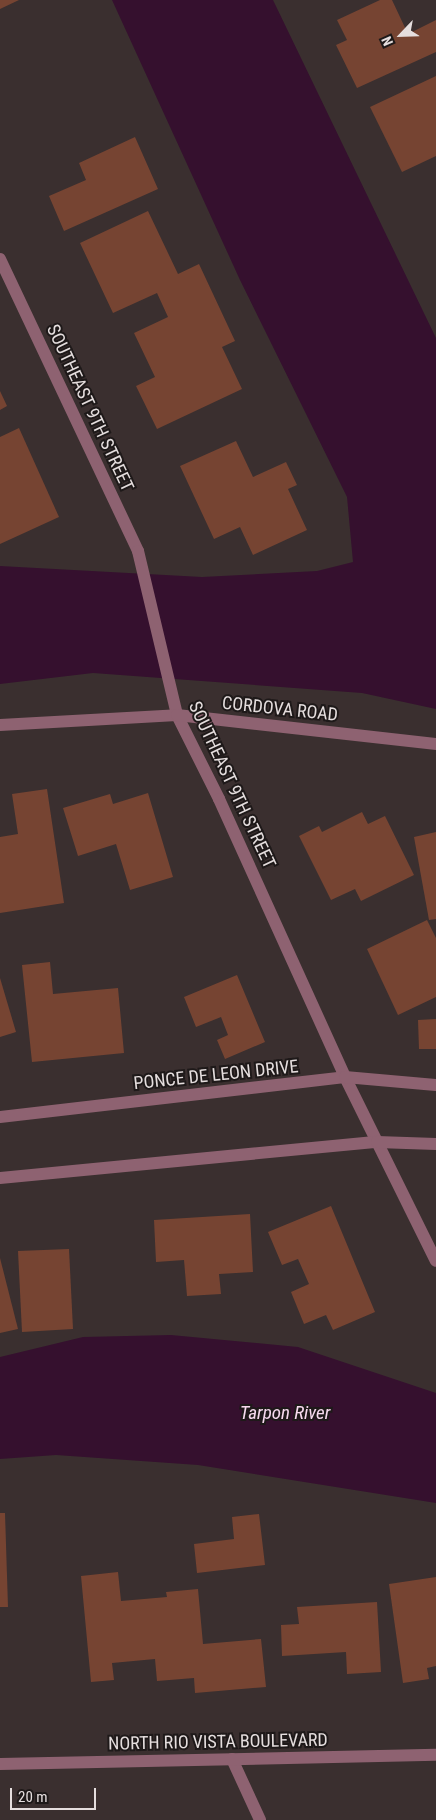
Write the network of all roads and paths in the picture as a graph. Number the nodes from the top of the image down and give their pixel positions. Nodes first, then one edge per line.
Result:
1 (0, 259) edge
2 (177, 715) junction
3 (0, 725) edge
4 (436, 744) edge
5 (345, 1077) junction
6 (436, 1085) edge
7 (0, 1117) edge
8 (377, 1142) junction
9 (436, 1144) edge
10 (0, 1178) edge
11 (436, 1261) edge
12 (436, 1754) edge
13 (232, 1759) junction
14 (0, 1764) edge
15 (260, 1820) edge

1 - 2 street, SOUTHEAST 9TH STREET
2 - 3 street, CORDOVA ROAD
2 - 4 street, CORDOVA ROAD
2 - 5 street, SOUTHEAST 9TH STREET
5 - 6 street, PONCE DE LEON DRIVE
5 - 7 street, PONCE DE LEON DRIVE
5 - 8 street, SOUTHEAST 9TH STREET
8 - 9 street
8 - 10 street
8 - 11 street, SOUTHEAST 9TH STREET
12 - 13 street, NORTH RIO VISTA BOULEVARD
13 - 14 street, NORTH RIO VISTA BOULEVARD
13 - 15 street

